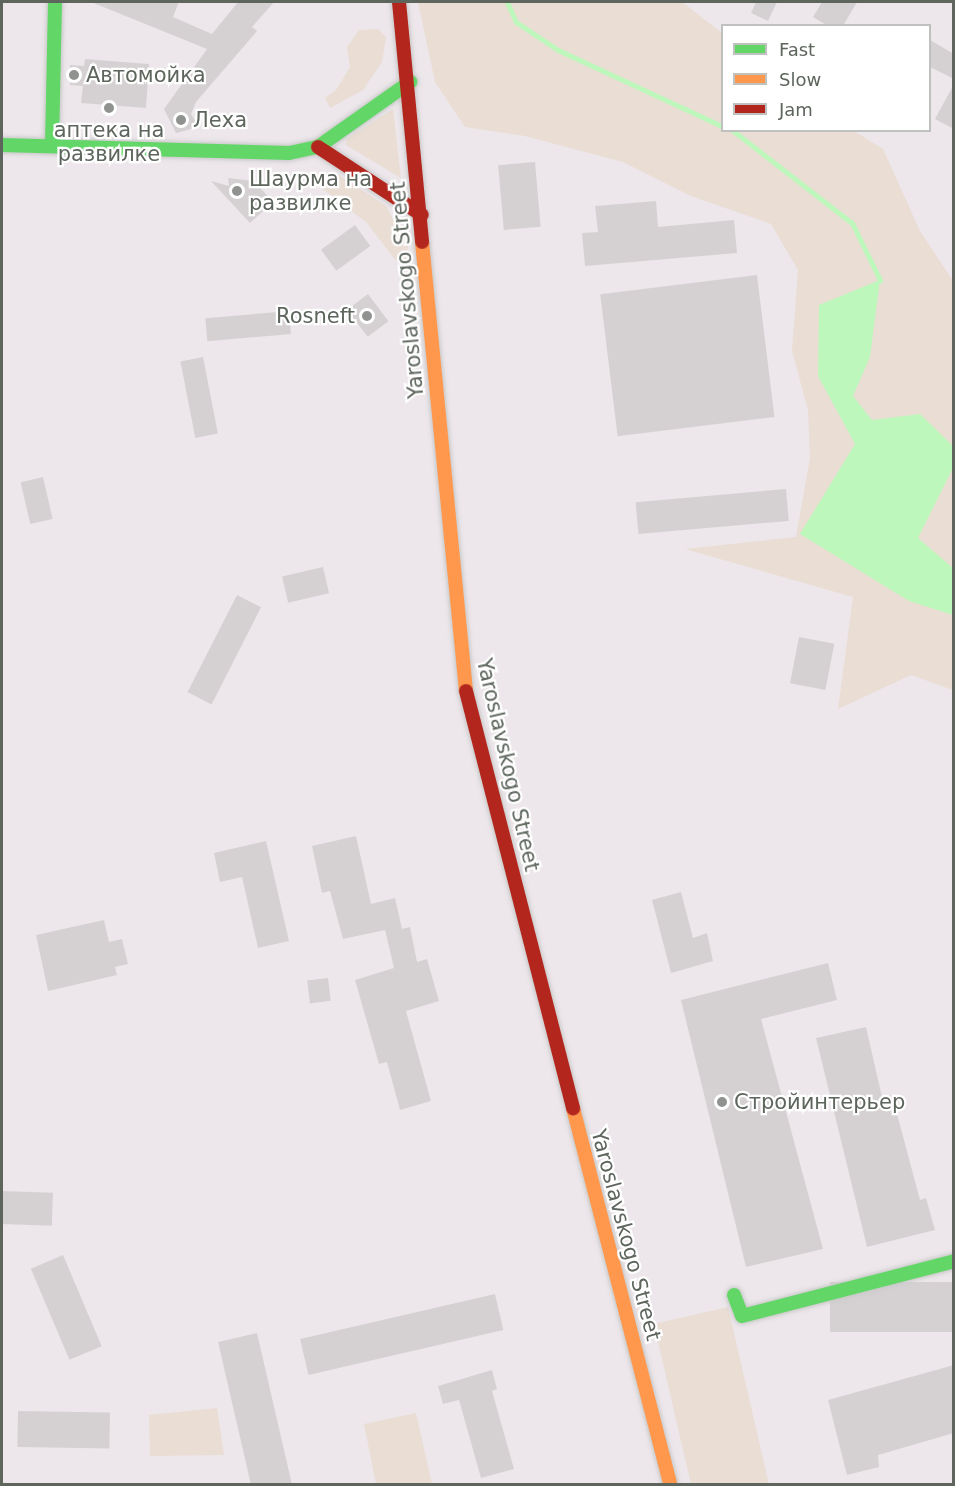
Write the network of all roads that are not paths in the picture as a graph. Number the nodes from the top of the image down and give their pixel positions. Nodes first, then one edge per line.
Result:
1 (54, 2) edge
2 (399, 2) edge
3 (410, 82) junction
4 (52, 145) junction
5 (2, 146) edge
6 (318, 147) junction
7 (422, 215) junction
8 (954, 1261) edge
9 (734, 1295) dead end
10 (670, 1485) edge

1 - 4 street
2 - 3 street, Yaroslavskogo Street
3 - 6 street
3 - 7 street, Yaroslavskogo Street
4 - 5 street
4 - 6 street
6 - 7 street
7 - 10 street, Yaroslavskogo Street
8 - 9 street

